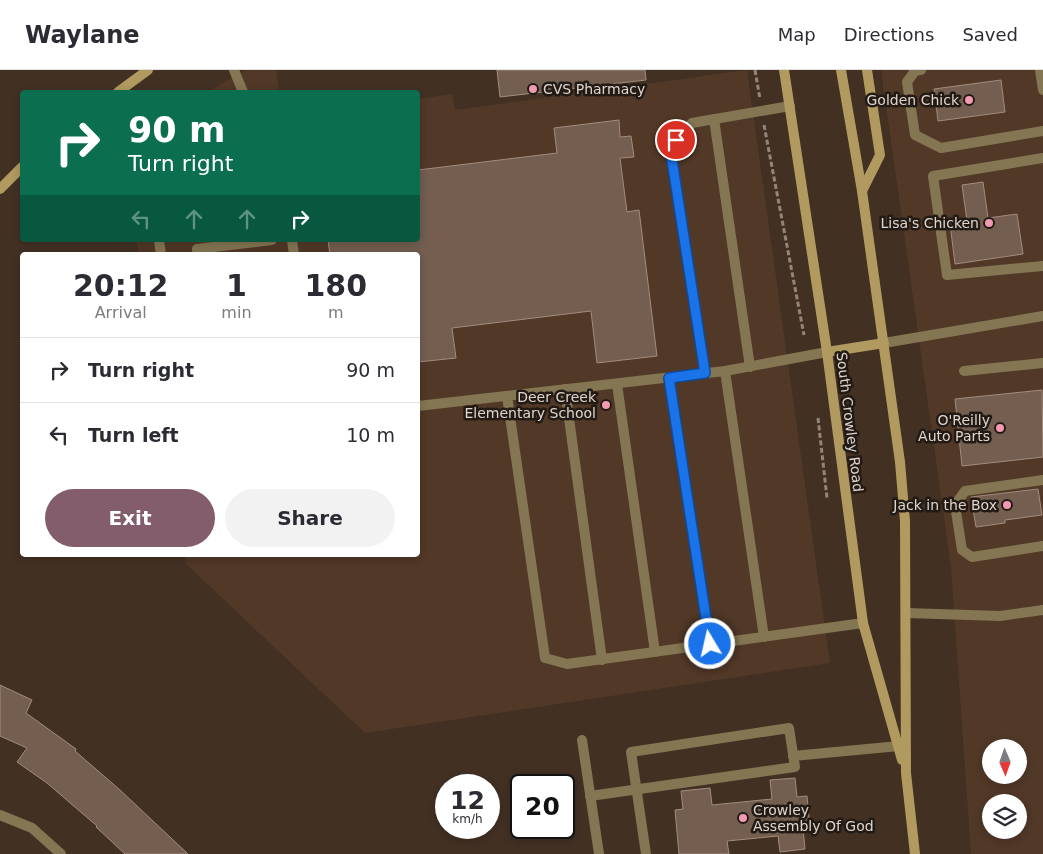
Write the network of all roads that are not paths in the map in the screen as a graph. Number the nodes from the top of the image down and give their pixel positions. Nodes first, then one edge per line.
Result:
1 (148, 70) edge
2 (234, 70) edge
3 (784, 70) edge
4 (841, 70) edge
5 (866, 70) edge
6 (917, 70) edge
7 (1040, 70) edge
8 (121, 90) edge
9 (242, 90) edge
10 (1043, 90) edge
11 (790, 106) junction
12 (714, 119) junction
13 (1043, 131) edge
14 (1043, 158) edge
15 (20, 169) edge
16 (0, 189) edge
17 (862, 191) junction
18 (257, 242) edge
19 (197, 252) edge
20 (1043, 266) edge
21 (1043, 316) edge
22 (884, 343) junction
23 (827, 352) junction
24 (1043, 363) edge
25 (750, 367) junction
26 (725, 371) junction
27 (964, 371) dead end
28 (705, 373) junction
29 (669, 378) junction
30 (618, 384) junction
31 (565, 389) junction
32 (507, 396) junction
33 (420, 406) edge
34 (1043, 480) edge
35 (1043, 546) edge
36 (1043, 610) edge
37 (906, 613) junction
38 (863, 624) junction
39 (764, 637) junction
40 (710, 644) junction
41 (655, 652) junction
42 (602, 660) junction
43 (582, 740) dead end
44 (899, 746) junction
45 (793, 756) junction
46 (906, 773) junction
47 (636, 789) junction
48 (590, 796) junction
49 (0, 815) edge
50 (61, 854) edge
51 (599, 854) edge
52 (646, 854) edge
53 (915, 854) edge

1 - 8 main road
2 - 9 street
3 - 11 main road, South Crowley Road
4 - 17 main road, South Crowley Road
5 - 17 main road
6 - 13 street
7 - 10 street
11 - 12 street
11 - 23 main road, South Crowley Road
12 - 25 street
12 - 28 street
14 - 20 street
15 - 16 main road
17 - 22 main road, South Crowley Road
18 - 19 street
21 - 22 street
22 - 23 main road
22 - 37 main road, South Crowley Road
23 - 25 street
23 - 38 main road, South Crowley Road
24 - 27 street
25 - 26 street
26 - 28 street
26 - 39 street
28 - 29 street
29 - 30 street
29 - 40 street
30 - 31 street
30 - 41 street
31 - 32 street
31 - 42 street
32 - 33 street
32 - 42 street
34 - 35 street
36 - 37 street
37 - 46 main road, South Crowley Road
38 - 39 street
38 - 44 main road, South Crowley Road
39 - 40 street
40 - 41 street
41 - 42 street
43 - 48 street
44 - 45 street
44 - 46 main road, South Crowley Road
45 - 47 street
45 - 47 street
46 - 53 main road, South Crowley Road
47 - 48 street
47 - 52 street
48 - 51 street
49 - 50 street

